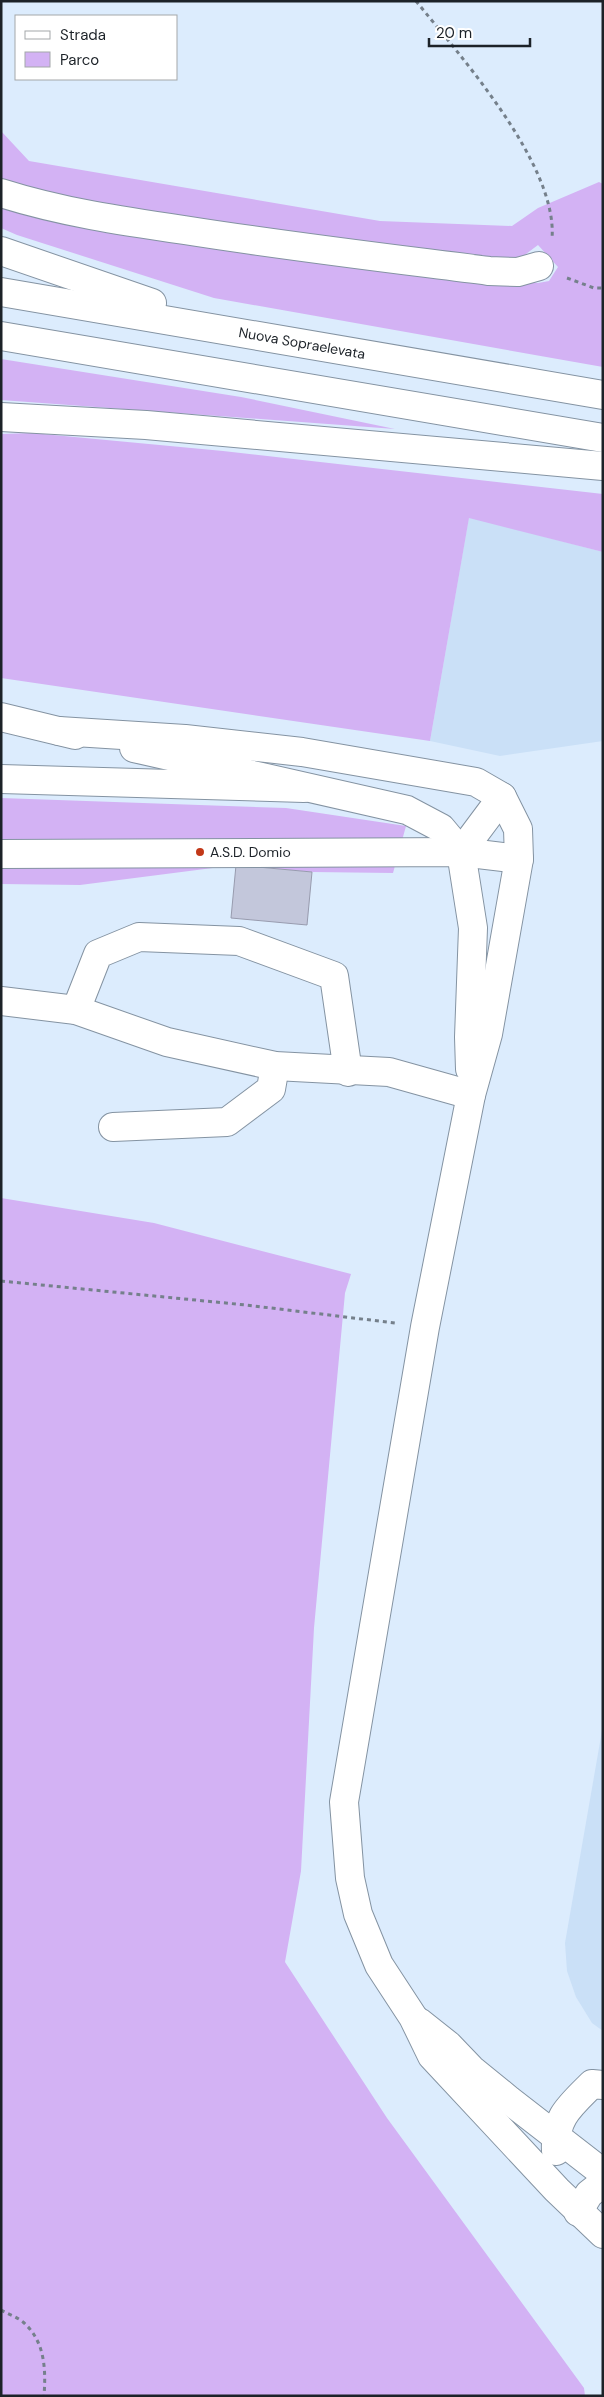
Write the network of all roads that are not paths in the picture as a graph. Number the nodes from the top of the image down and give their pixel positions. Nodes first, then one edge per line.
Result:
1 (1, 193) edge
2 (1, 251) edge
3 (539, 266) road end
4 (1, 292) edge
5 (237, 331) junction
6 (1, 336) edge
7 (603, 395) edge
8 (1, 417) edge
9 (603, 438) edge
10 (603, 466) edge
11 (1, 717) edge
12 (59, 731) junction
13 (1, 779) edge
14 (304, 788) junction
15 (502, 797) junction
16 (461, 852) junction
17 (1, 854) edge
18 (519, 859) junction
19 (1, 1001) edge
20 (76, 1010) junction
21 (275, 1066) junction
22 (348, 1072) junction
23 (471, 1095) junction
24 (113, 1127) dead end
25 (413, 2017) junction
26 (603, 2085) edge
27 (555, 2135) junction
28 (603, 2173) edge
29 (603, 2183) edge
30 (557, 2190) junction
31 (578, 2212) junction
32 (603, 2234) edge

1 - 3 main road
2 - 5 main road
4 - 5 main road, Nuova Sopraelevata
5 - 7 main road, Nuova Sopraelevata
6 - 9 main road
8 - 10 main road
11 - 12 main road
12 - 14 main road
12 - 15 main road
13 - 14 main road
14 - 16 main road
15 - 16 main road
15 - 18 main road
16 - 17 main road
16 - 18 main road
16 - 23 main road
18 - 23 main road
19 - 20 main road
20 - 21 main road
20 - 22 main road
21 - 22 main road
21 - 24 main road
22 - 23 main road
23 - 25 main road
25 - 27 main road
25 - 30 main road
26 - 27 main road
27 - 28 main road
27 - 30 main road
29 - 31 main road
30 - 31 main road
31 - 32 main road

